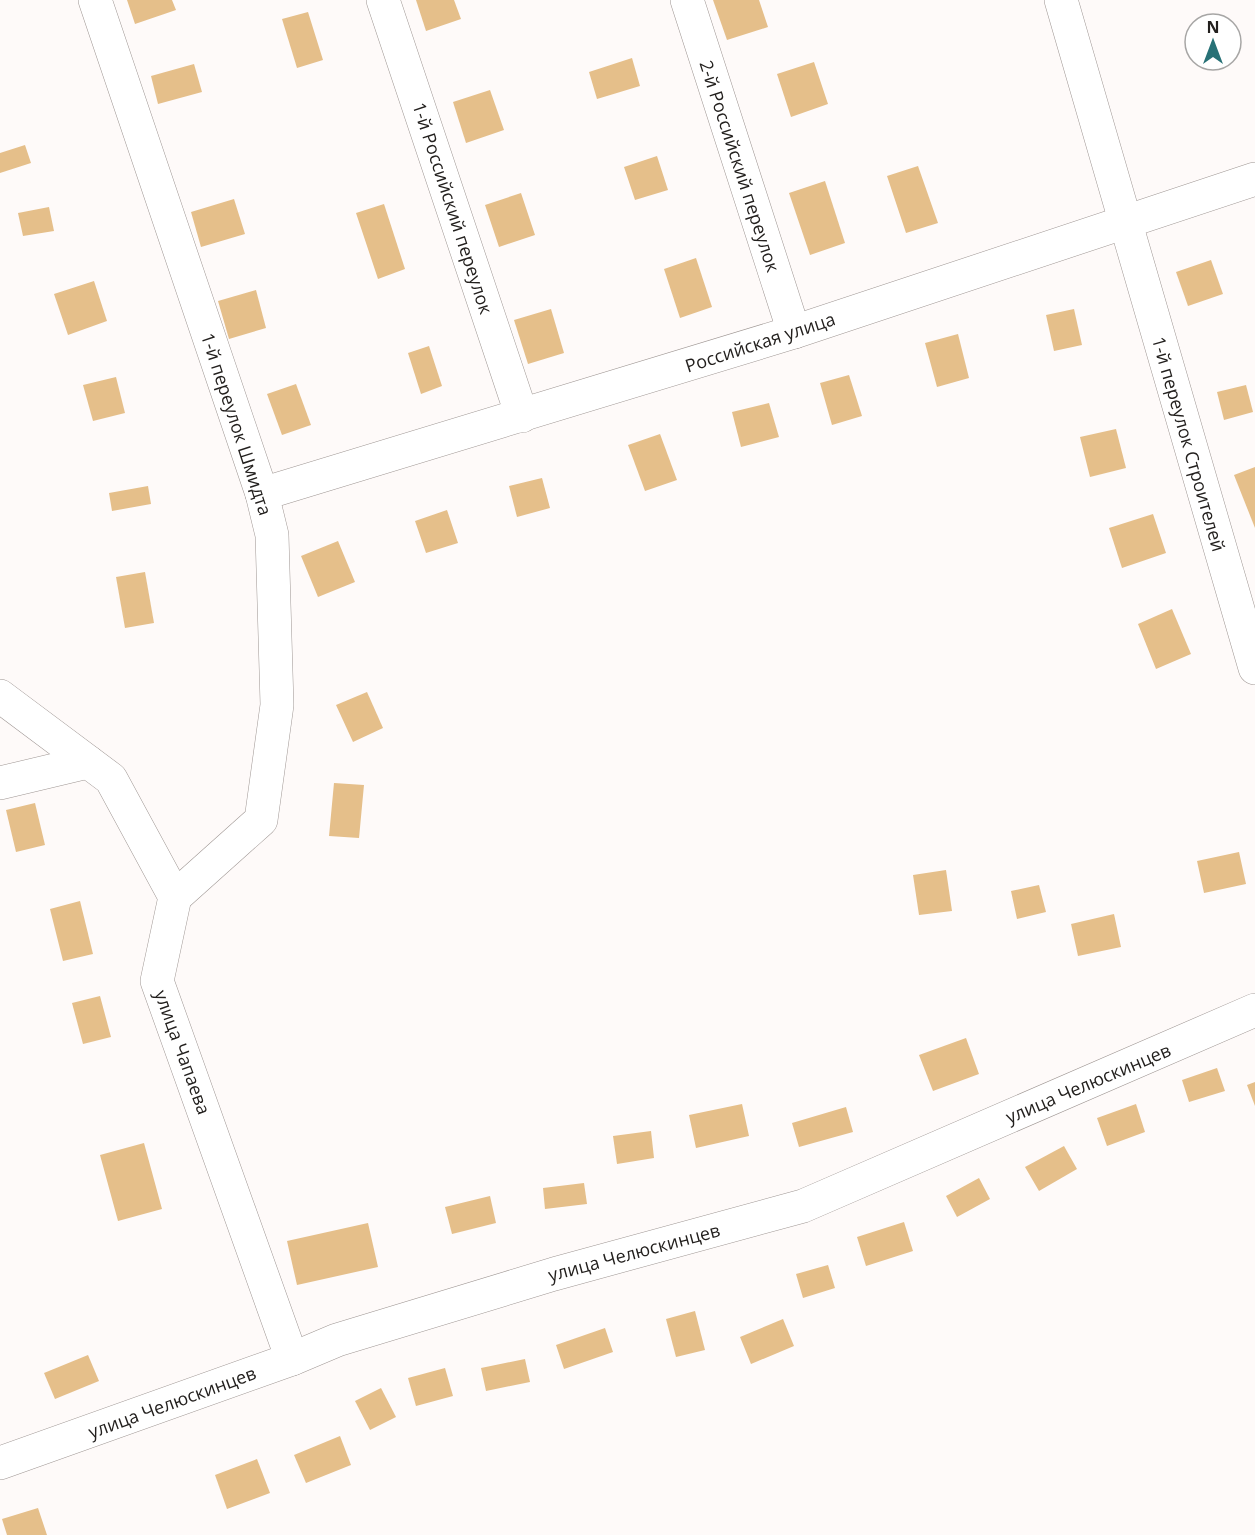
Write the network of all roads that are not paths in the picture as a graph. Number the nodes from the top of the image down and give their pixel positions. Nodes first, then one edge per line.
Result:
1 (95, 0) edge
2 (383, 0) edge
3 (687, 0) edge
4 (1061, 0) edge
5 (1255, 179) edge
6 (1126, 221) junction
7 (794, 332) junction
8 (522, 417) junction
9 (262, 494) junction
10 (1255, 668) edge
11 (0, 696) edge
12 (88, 762) junction
13 (0, 783) edge
14 (175, 897) junction
15 (1255, 1010) edge
16 (292, 1359) junction
17 (0, 1463) edge

1 - 9 street, 1-й переулок Шмидта
2 - 8 street, 1-й Российский переулок
3 - 7 street, 2-й Российский переулок
4 - 6 street, 1-й переулок Строителей
5 - 6 street, Российская улица
6 - 7 street, Российская улица
6 - 10 street, 1-й переулок Строителей
7 - 8 street, Российская улица
8 - 9 street, Российская улица
9 - 14 street, 1-й переулок Шмидта
11 - 12 street
12 - 13 street
12 - 14 street
14 - 16 street, улица Чапаева
15 - 16 street, улица Челюскинцев
16 - 17 street, улица Челюскинцев

